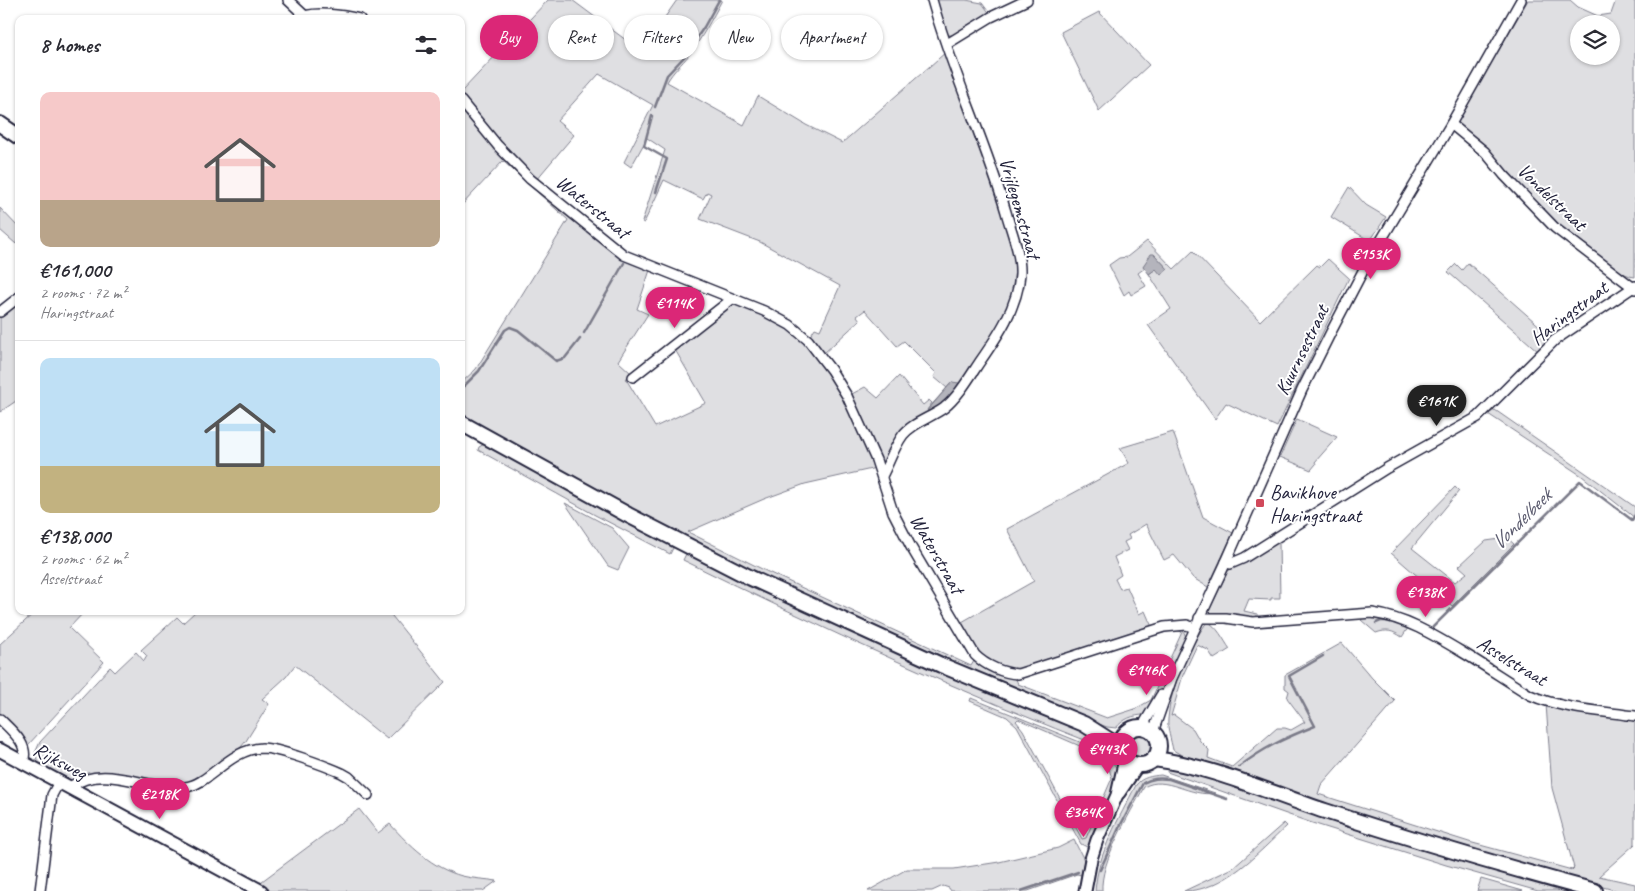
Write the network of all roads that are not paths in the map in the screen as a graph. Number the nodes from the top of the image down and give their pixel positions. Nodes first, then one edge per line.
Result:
1 (288, 0) edge
2 (932, 0) edge
3 (1027, 0) edge
4 (1522, 0) edge
5 (299, 15) edge
6 (947, 44) junction
7 (465, 106) edge
8 (0, 124) edge
9 (1451, 124) junction
10 (15, 134) edge
11 (1634, 288) edge
12 (732, 299) junction
13 (15, 300) edge
14 (0, 312) edge
15 (633, 377) dead end
16 (465, 425) edge
17 (882, 476) junction
18 (1226, 562) junction
19 (1199, 618) junction
20 (1194, 628) junction
21 (1635, 716) edge
22 (0, 719) edge
23 (1084, 724) junction
24 (1141, 729) junction
25 (0, 750) edge
26 (1157, 753) junction
27 (1128, 757) junction
28 (23, 762) junction
29 (65, 784) junction
30 (368, 795) dead end
31 (40, 891) edge
32 (261, 891) edge
33 (1085, 891) edge
34 (1595, 891) edge

1 - 5 street
2 - 6 street, Vrijlegemstraat
3 - 6 street
4 - 9 street, Kuurnsestraat
6 - 17 street, Vrijlegemstraat
7 - 12 street, Waterstraat
8 - 10 main road
9 - 11 street, Vondelstraat
9 - 18 street, Kuurnsestraat
11 - 18 street, Haringstraat
12 - 15 street
12 - 17 street, Waterstraat
13 - 14 street
16 - 23 main road
17 - 20 street, Waterstraat
18 - 19 street, Kuurnsestraat
19 - 20 street, Kuurnsestraat
19 - 21 street, Asselstraat
20 - 24 street, Kuurnsestraat
22 - 28 street
23 - 24 main road
23 - 27 main road
24 - 26 main road
24 - 27 main road
25 - 28 main road, Rijksweg
26 - 27 main road
26 - 34 main road
27 - 33 street
28 - 29 main road, Rijksweg
29 - 30 street
29 - 31 street
29 - 32 main road, Rijksweg

